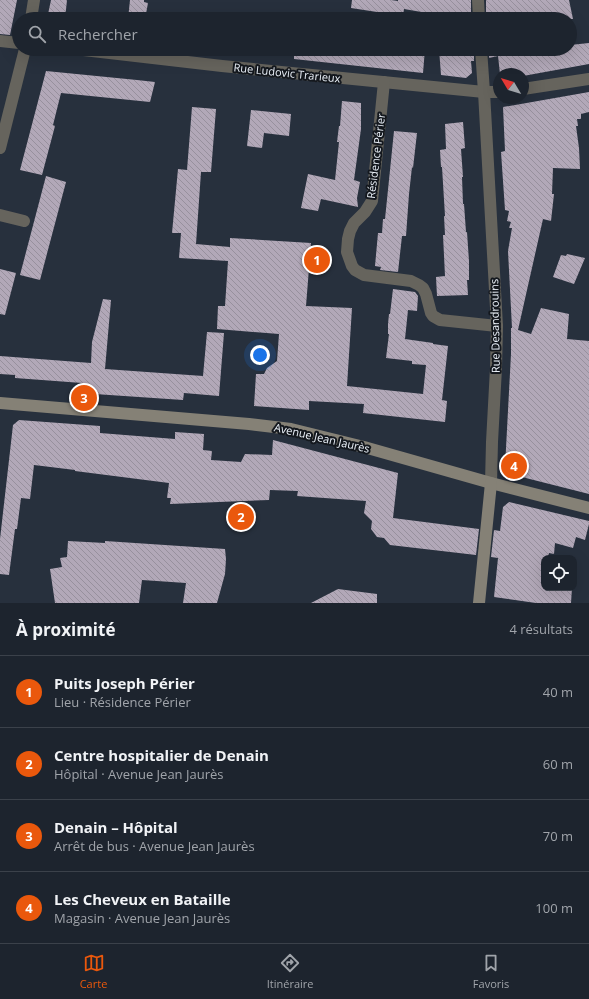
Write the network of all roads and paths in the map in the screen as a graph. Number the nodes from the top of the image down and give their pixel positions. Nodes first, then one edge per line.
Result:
1 (34, 0) edge
2 (478, 0) edge
3 (32, 12) edge
4 (479, 12) edge
5 (0, 41) edge
6 (12, 42) edge
7 (23, 56) edge
8 (136, 56) edge
9 (481, 56) edge
10 (589, 79) edge
11 (384, 82) junction
12 (529, 88) edge
13 (484, 92) junction
14 (493, 92) edge
15 (0, 148) edge
16 (0, 215) edge
17 (24, 221) dead end
18 (496, 326) junction
19 (0, 404) edge
20 (491, 483) junction
21 (589, 508) edge
22 (480, 603) edge

1 - 3 street
2 - 4 street
5 - 6 street
7 - 15 street
8 - 11 street, Rue Ludovic Trarieux
9 - 13 street, Rue Desandrouins
10 - 12 street
11 - 13 street, Rue Ludovic Trarieux
11 - 18 street, Résidence Périer
13 - 14 street, Rue Ludovic Trarieux
13 - 18 street, Rue Desandrouins
16 - 17 street
18 - 20 street, Rue Desandrouins
19 - 20 street, Avenue Jean Jaurès
20 - 21 street, Avenue Jean Jaurès
20 - 22 street, Rue Desandrouins

